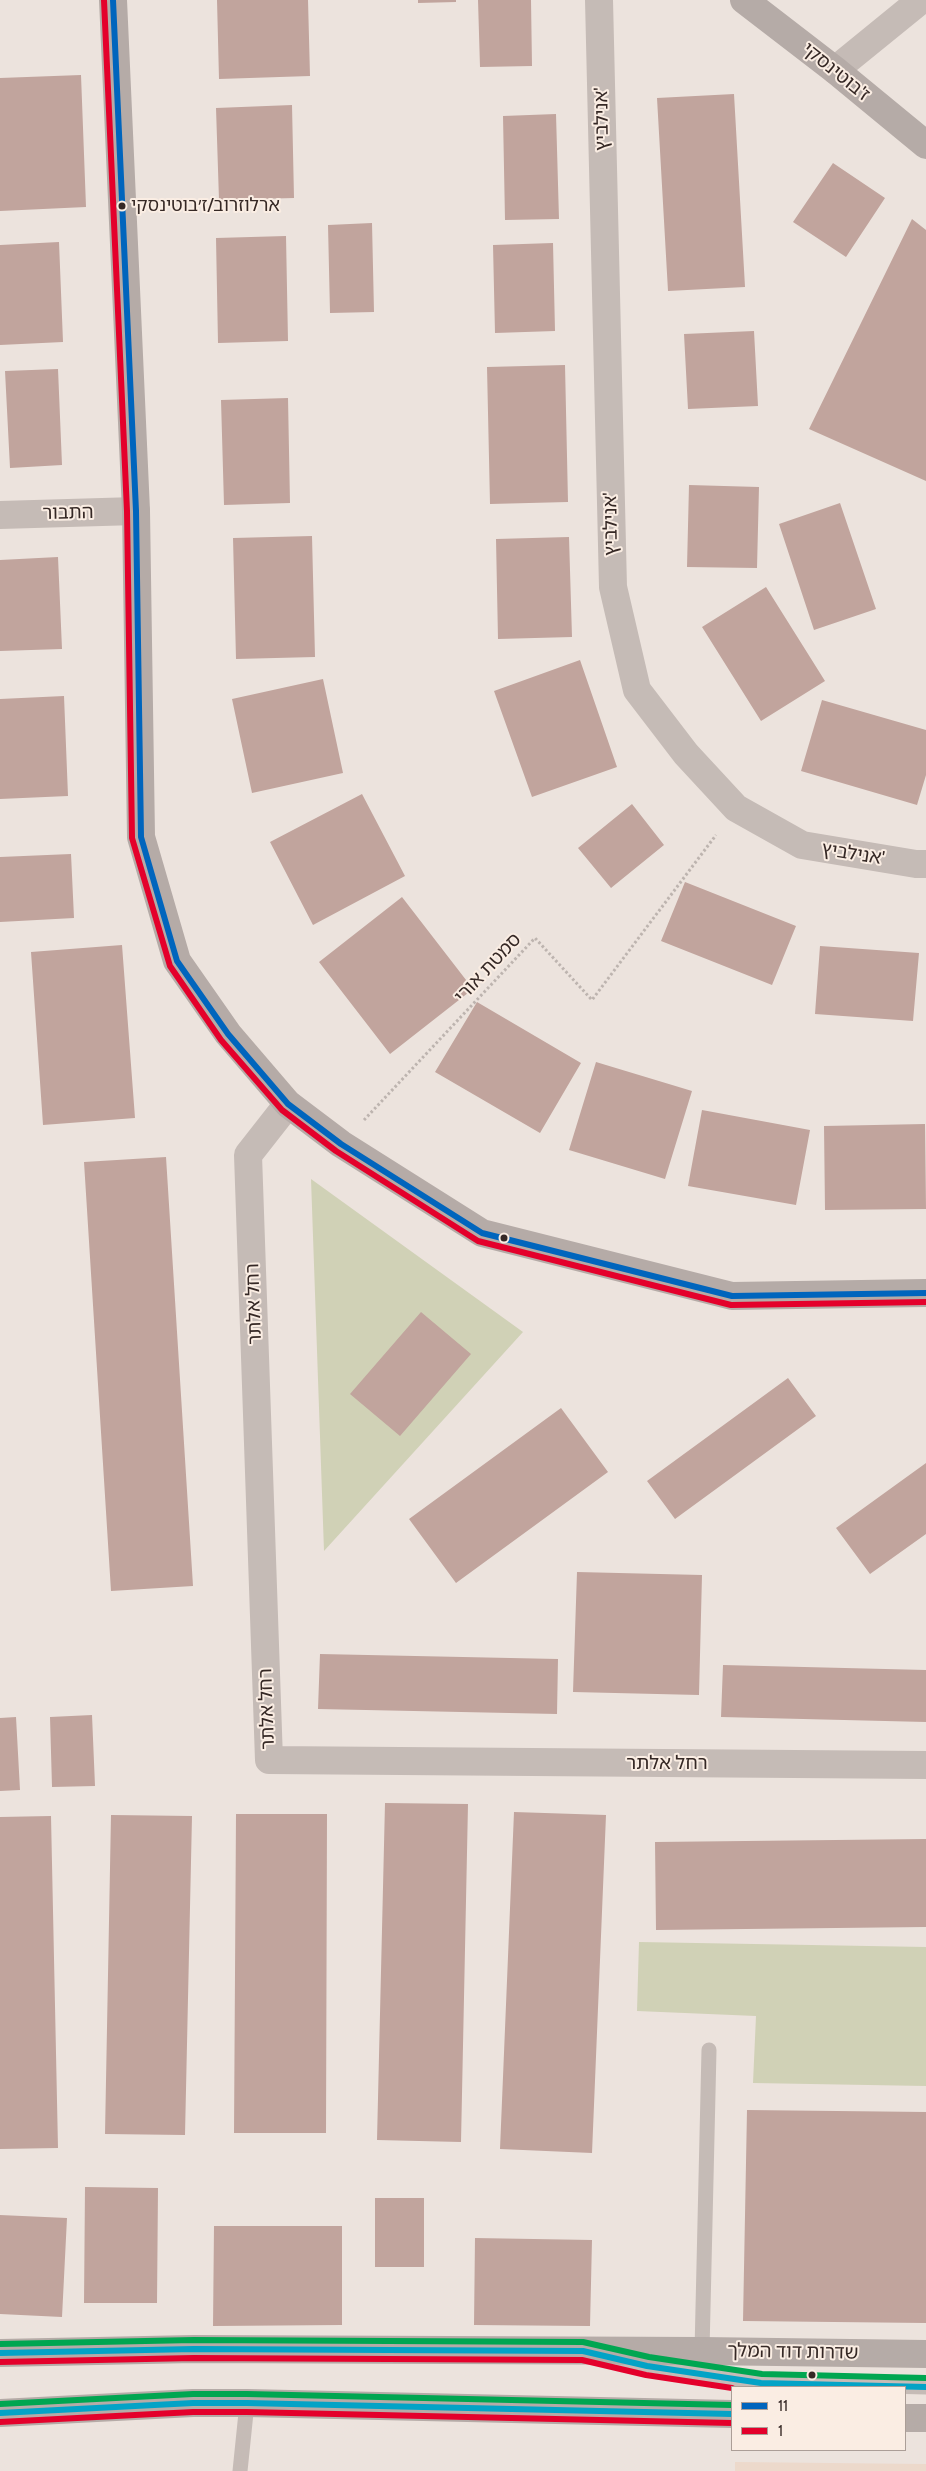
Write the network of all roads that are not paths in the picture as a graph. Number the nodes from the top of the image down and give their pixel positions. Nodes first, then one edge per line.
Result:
1 (113, 0) edge
2 (599, 0) edge
3 (744, 0) edge
4 (920, 0) edge
5 (835, 70) junction
6 (926, 145) edge
7 (136, 511) junction
8 (0, 515) edge
9 (926, 864) edge
10 (288, 1104) junction
11 (926, 1293) edge
12 (926, 1765) edge
13 (709, 2050) dead end
14 (702, 2350) junction
15 (582, 2351) junction
16 (0, 2353) edge
17 (926, 2354) edge
18 (885, 2386) edge
19 (906, 2387) edge
20 (926, 2387) edge
21 (248, 2403) junction
22 (0, 2413) edge
23 (731, 2414) edge
24 (906, 2418) edge
25 (926, 2418) edge
26 (240, 2471) edge

1 - 7 street
2 - 9 street, אנילביץ'
3 - 5 street, ז'בוטינסקי
4 - 5 street
5 - 6 street, ז'בוטינסקי
7 - 8 street, התבור
7 - 10 street
10 - 11 street
10 - 12 street, רחל אלתר
13 - 14 lane
14 - 15 street, שדרות דוד המלך
14 - 17 street, שדרות דוד המלך
15 - 16 street, שדרות דוד המלך
15 - 18 lane
19 - 20 lane
21 - 22 street
21 - 23 street
21 - 26 lane
24 - 25 street

